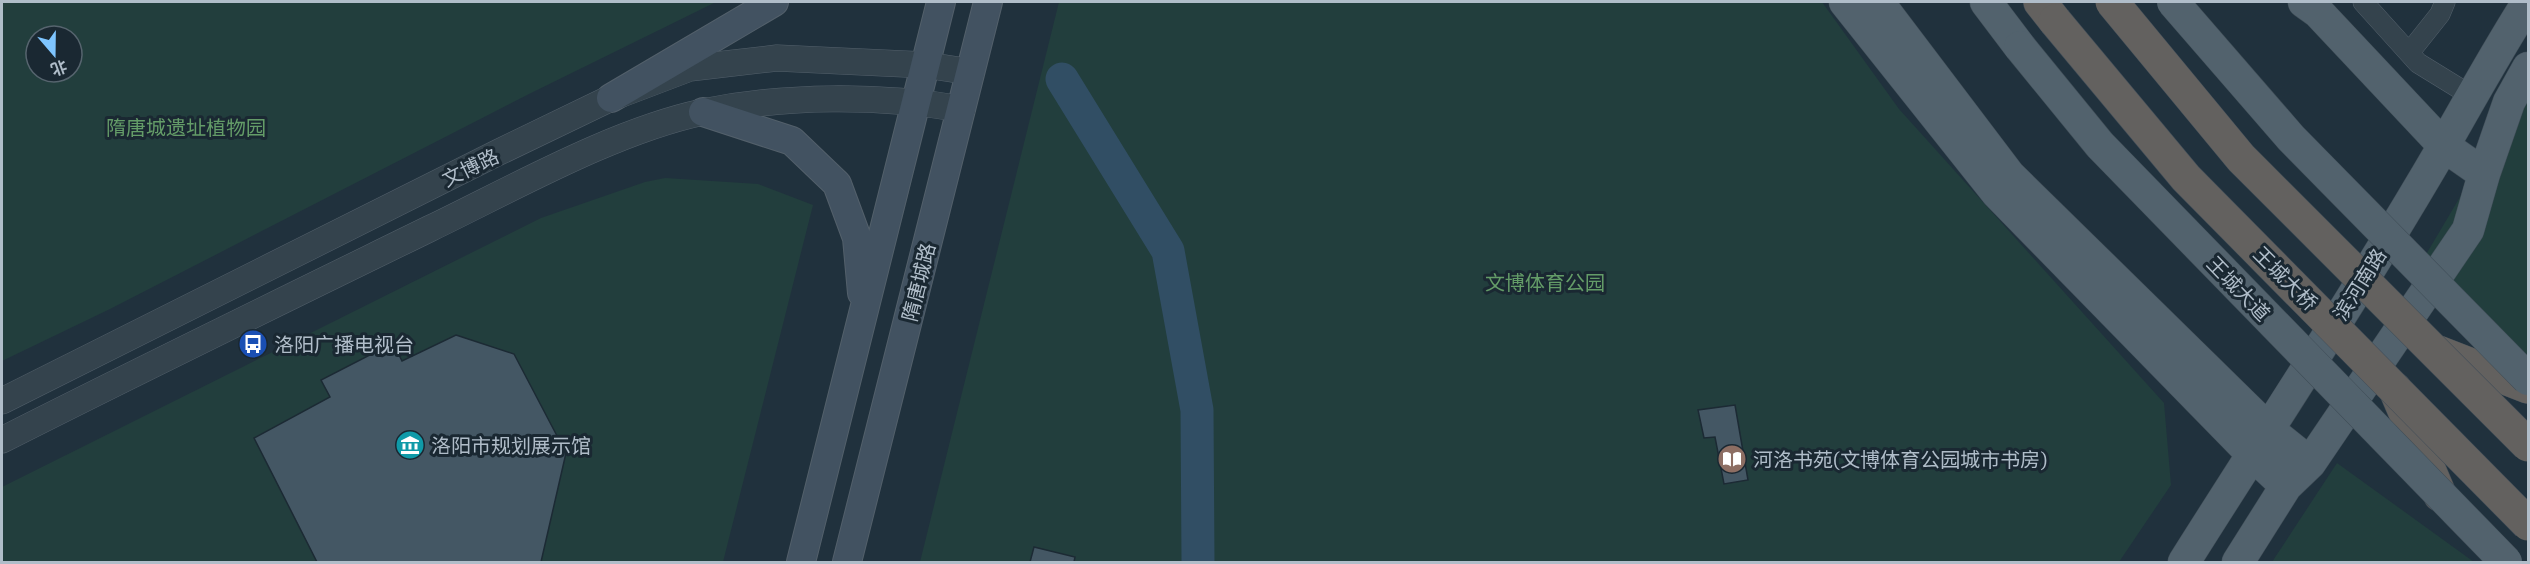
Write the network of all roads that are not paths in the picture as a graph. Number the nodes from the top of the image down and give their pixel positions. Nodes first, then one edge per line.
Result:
1 (774, 2) edge
2 (941, 2) edge
3 (988, 2) edge
4 (1845, 2) edge
5 (1878, 2) edge
6 (1986, 2) edge
7 (2112, 2) edge
8 (2173, 2) edge
9 (2363, 2) edge
10 (2445, 2) edge
11 (2528, 2) edge
12 (2310, 5) edge
13 (2048, 11) edge
14 (2409, 53) junction
15 (926, 65) junction
16 (2529, 68) edge
17 (971, 72) junction
18 (2470, 95) junction
19 (611, 98) junction
20 (917, 101) junction
21 (962, 109) junction
22 (702, 112) junction
23 (2444, 146) junction
24 (2484, 174) junction
25 (864, 313) junction
26 (2438, 352) junction
27 (2529, 379) edge
28 (2394, 387) junction
29 (2529, 387) edge
30 (2, 401) edge
31 (2, 440) edge
32 (2261, 442) junction
33 (2529, 444) edge
34 (2310, 463) junction
35 (2286, 486) junction
36 (2440, 495) junction
37 (2529, 524) edge
38 (801, 562) edge
39 (847, 562) edge
40 (2184, 562) edge
41 (2238, 562) edge
42 (2506, 562) edge

1 - 19 main road
2 - 15 main road
3 - 17 main road, 隋唐城路
4 - 32 main road
5 - 32 main road
6 - 36 main road, 王城大道, bridge
7 - 26 highway, bridge
8 - 27 main road, bridge
9 - 14 street
10 - 14 street
11 - 18 main road, 滨河南路
12 - 23 main road
13 - 28 highway, 王城大桥, bridge
14 - 18 street
15 - 17 street, 文博路
15 - 19 street, 文博路
15 - 20 main road
16 - 24 main road
17 - 21 main road, 隋唐城路
18 - 23 main road, 滨河南路
19 - 30 street, 文博路
20 - 21 street, 文博路
20 - 22 street, 文博路
20 - 25 main road
21 - 39 main road, 隋唐城路
22 - 25 main road
22 - 31 street, 文博路
23 - 24 main road
23 - 32 main road, 滨河南路
24 - 34 main road
25 - 38 main road
26 - 29 highway
26 - 33 highway, bridge
28 - 36 highway, bridge
28 - 37 highway, 王城大桥, bridge
32 - 34 main road
32 - 35 main road
32 - 40 main road, 滨河南路
34 - 35 main road
35 - 41 main road
36 - 42 main road, 王城大道, bridge

